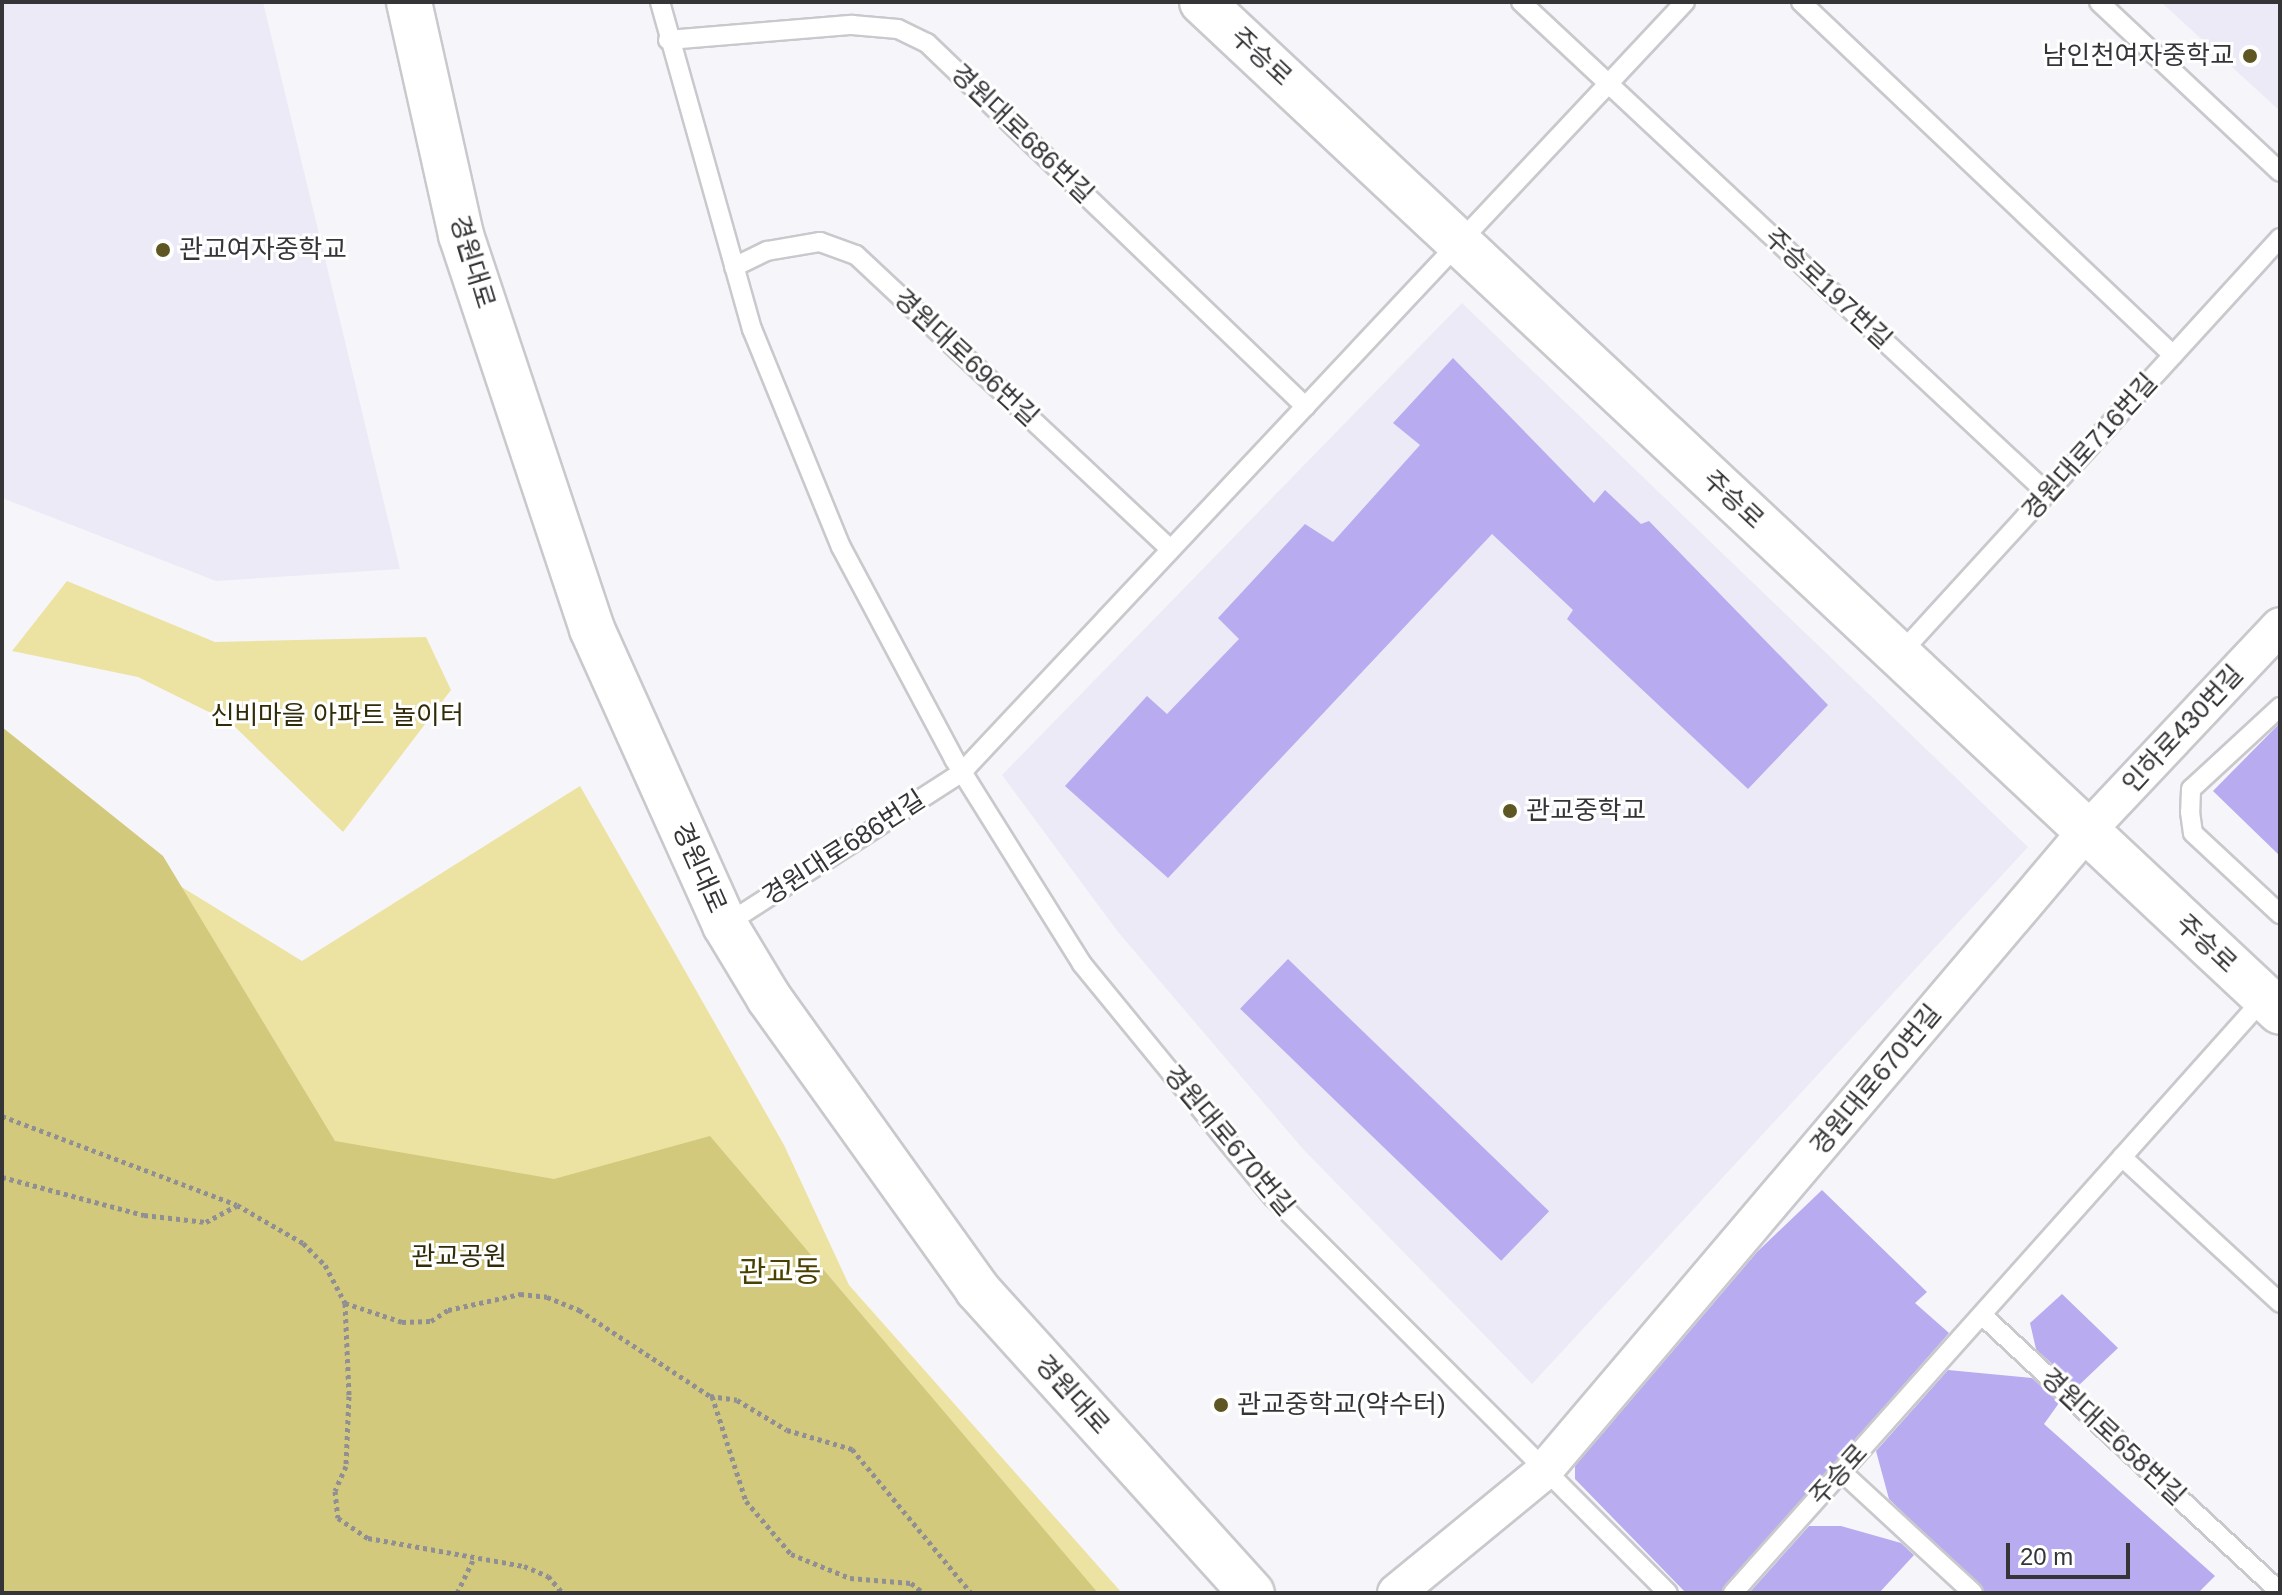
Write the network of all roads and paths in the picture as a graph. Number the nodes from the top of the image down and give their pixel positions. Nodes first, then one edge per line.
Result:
1 (409, 2) edge
2 (660, 2) edge
3 (1202, 2) edge
4 (1521, 2) edge
5 (1685, 2) edge
6 (1801, 2) edge
7 (2099, 2) edge
8 (668, 40) junction
9 (1610, 84) junction
10 (2280, 172) edge
11 (2280, 238) edge
12 (1462, 245) junction
13 (734, 267) junction
14 (2173, 355) junction
15 (1306, 407) junction
16 (2047, 493) junction
17 (1170, 549) junction
18 (2280, 626) edge
19 (1899, 655) junction
20 (2280, 707) edge
21 (962, 772) junction
22 (2085, 833) junction
23 (2280, 914) edge
24 (725, 925) junction
25 (2272, 1005) edge
26 (2, 1116) edge
27 (2122, 1157) junction
28 (2, 1177) edge
29 (237, 1205) junction
30 (345, 1303) junction
31 (2280, 1303) edge
32 (1982, 1315) junction
33 (712, 1396) junction
34 (1842, 1472) junction
35 (1542, 1473) junction
36 (473, 1560) junction
37 (2280, 1592) edge
38 (457, 1593) edge
39 (563, 1593) edge
40 (924, 1593) edge
41 (971, 1593) edge
42 (1252, 1593) edge
43 (1396, 1593) edge
44 (1668, 1593) edge
45 (1733, 1593) edge
46 (1973, 1593) edge

1 - 24 main road, 경원대로
2 - 8 lane
3 - 12 main road, 주승로
4 - 9 lane, 주승로197번길
5 - 9 lane
6 - 14 lane
7 - 10 lane
8 - 13 lane
8 - 15 lane, 경원대로686번길
9 - 12 lane
9 - 16 lane, 주승로197번길
11 - 14 lane, 경원대로716번길
12 - 15 lane, 경원대로686번길
12 - 19 main road, 주승로
13 - 17 lane, 경원대로696번길
13 - 21 lane
14 - 16 lane, 경원대로716번길
15 - 17 lane, 경원대로686번길
16 - 19 lane, 경원대로716번길
17 - 21 lane, 경원대로686번길
18 - 22 street, 인하로430번길
19 - 22 main road, 주승로
20 - 23 lane
21 - 24 lane, 경원대로686번길
21 - 35 lane, 경원대로670번길
22 - 25 main road, 주승로
22 - 35 street, 경원대로670번길
24 - 42 main road, 경원대로
25 - 27 lane, 주승로
26 - 29 path
27 - 31 lane
27 - 32 lane, 주승로
28 - 29 path
29 - 30 path
30 - 33 path
30 - 36 path
32 - 34 lane, 주승로
32 - 37 lane, 경원대로658번길
33 - 40 path
33 - 41 path
34 - 45 lane, 주승로
34 - 46 lane
35 - 43 street, 경원대로670번길
35 - 44 lane
36 - 38 path
36 - 39 path

